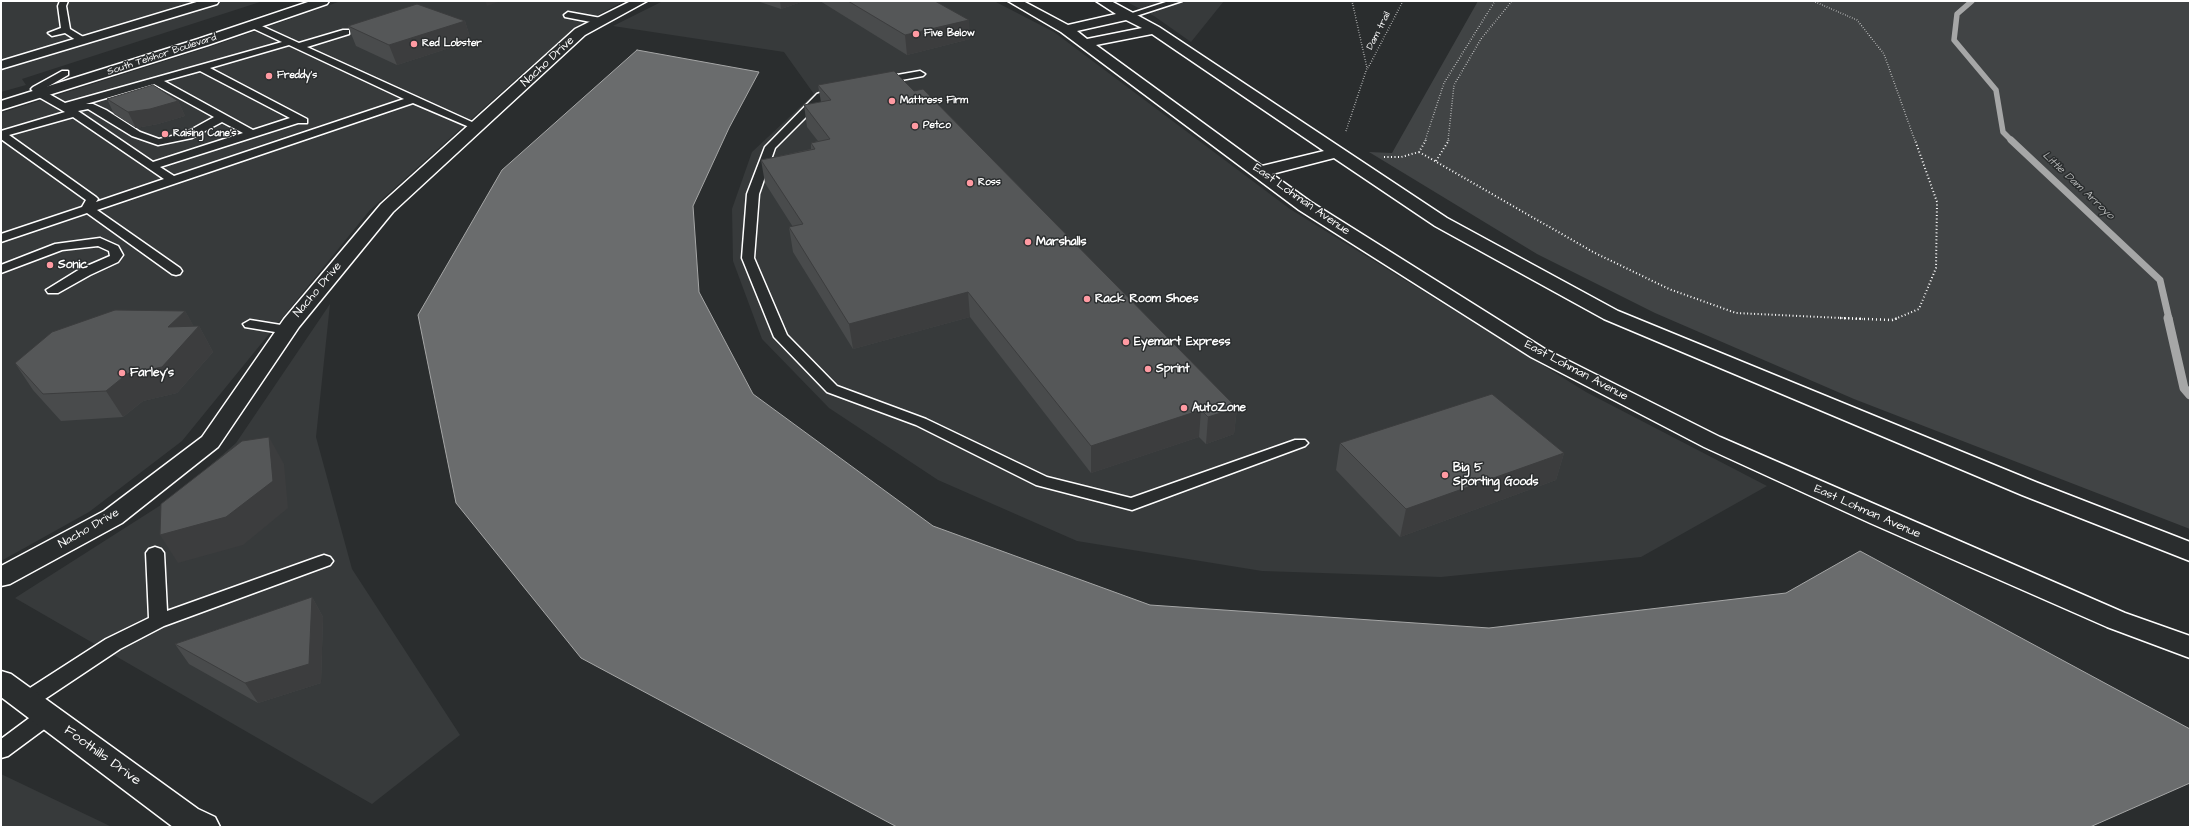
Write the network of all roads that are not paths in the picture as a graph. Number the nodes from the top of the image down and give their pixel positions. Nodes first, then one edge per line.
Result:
1 (64, 1) edge
2 (213, 1) edge
3 (295, 1) edge
4 (323, 1) edge
5 (641, 1) edge
6 (1014, 1) edge
7 (1102, 1) edge
8 (1178, 1) edge
9 (275, 3) dead end
10 (568, 15) dead end
11 (1130, 15) junction
12 (601, 21) junction
13 (253, 25) junction
14 (1066, 29) junction
15 (66, 30) junction
16 (1154, 30) junction
17 (52, 32) dead end
18 (346, 32) dead end
19 (82, 40) junction
20 (1085, 43) junction
21 (295, 44) junction
22 (1, 65) edge
23 (202, 68) junction
24 (66, 73) junction
25 (920, 74) dead end
26 (156, 81) junction
27 (865, 84) edge
28 (850, 87) edge
29 (1, 92) edge
30 (41, 94) junction
31 (414, 99) junction
32 (1, 106) edge
33 (69, 110) junction
34 (223, 117) junction
35 (299, 119) junction
36 (478, 127) junction
37 (321, 130) junction
38 (1, 134) edge
39 (252, 134) junction
40 (1338, 152) junction
41 (152, 166) junction
42 (1259, 172) junction
43 (172, 180) junction
44 (87, 208) junction
45 (1, 238) edge
46 (1, 268) edge
47 (176, 271) dead end
48 (53, 290) dead end
49 (250, 324) dead end
50 (286, 330) junction
51 (1300, 443) dead end
52 (2190, 552) edge
53 (155, 553) dead end
54 (324, 561) dead end
55 (1, 578) edge
56 (158, 621) junction
57 (2190, 647) edge
58 (1, 682) edge
59 (37, 708) junction
60 (1, 750) edge
61 (189, 824) edge

1 - 15 lane
2 - 19 main road
3 - 13 main road
4 - 13 main road, South Telshor Boulevard
5 - 12 main road, Nacho Drive
6 - 14 main road, East Lohman Avenue
7 - 11 main road
8 - 11 lane
9 - 24 main road, South Telshor Boulevard
10 - 12 lane
11 - 14 main road
11 - 16 main road
12 - 36 main road, Nacho Drive
13 - 21 lane
13 - 30 main road, South Telshor Boulevard
14 - 20 main road, East Lohman Avenue
15 - 17 lane
15 - 19 lane
16 - 20 main road
16 - 40 main road
18 - 21 lane
19 - 22 main road
20 - 42 main road, East Lohman Avenue
21 - 23 lane
21 - 31 lane
23 - 26 lane
23 - 35 lane
24 - 29 main road, South Telshor Boulevard
24 - 30 lane
25 - 27 lane
26 - 33 lane
26 - 34 lane
28 - 51 lane
30 - 32 main road, South Telshor Boulevard
30 - 33 lane
31 - 36 lane
31 - 37 lane
33 - 34 lane
33 - 38 lane
33 - 41 lane
34 - 39 lane
35 - 37 lane
35 - 39 lane
36 - 50 main road, Nacho Drive
37 - 43 lane
38 - 44 lane
39 - 41 lane
40 - 42 main road
40 - 52 main road
41 - 43 lane
42 - 57 main road, East Lohman Avenue
43 - 44 lane
44 - 45 lane
44 - 47 lane
46 - 48 lane
49 - 50 lane
50 - 55 main road, Nacho Drive
53 - 56 lane
54 - 56 lane
56 - 59 lane
58 - 59 main road, Foothills Drive
59 - 60 lane
59 - 61 main road, Foothills Drive

